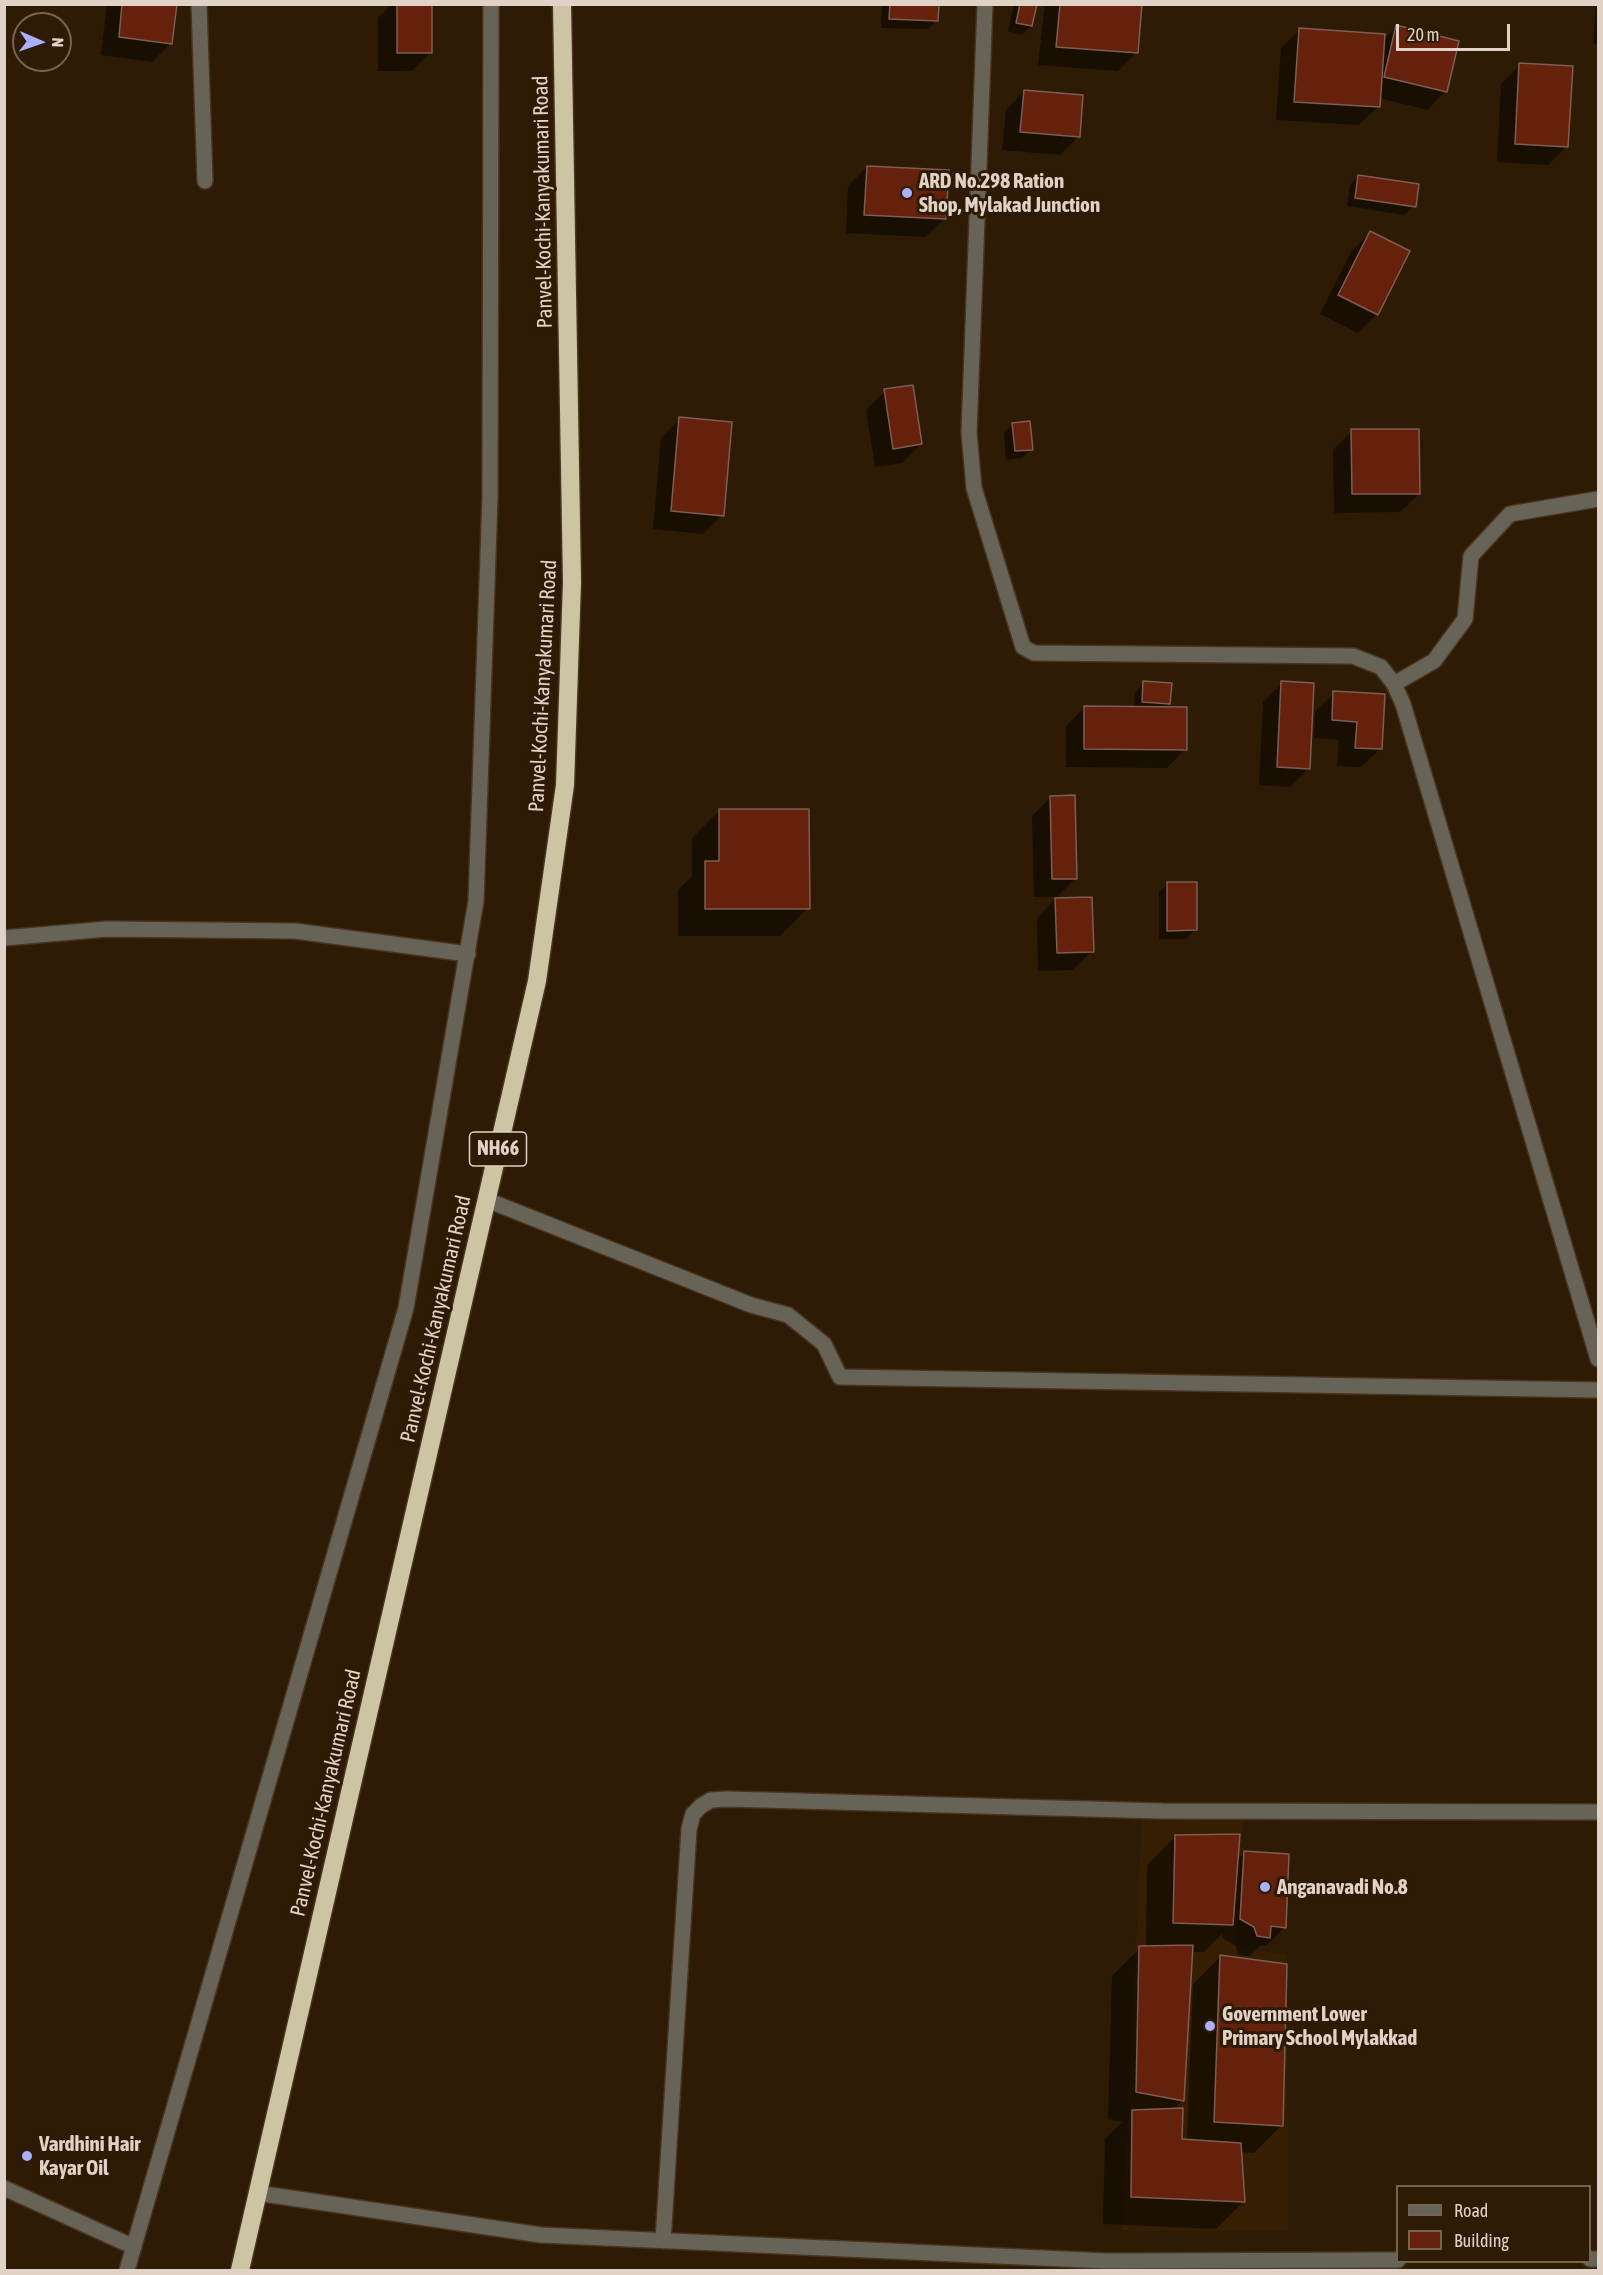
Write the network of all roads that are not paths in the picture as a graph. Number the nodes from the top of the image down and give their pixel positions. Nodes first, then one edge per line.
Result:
1 (199, 4) edge
2 (491, 4) edge
3 (562, 4) edge
4 (985, 4) edge
5 (205, 181) dead end
6 (1599, 499) edge
7 (1394, 684) junction
8 (4, 938) edge
9 (468, 954) junction
10 (487, 1200) junction
11 (1599, 1359) edge
12 (1599, 1390) edge
13 (1599, 1812) edge
14 (4, 2188) edge
15 (257, 2193) junction
16 (663, 2241) junction
17 (134, 2247) junction
18 (1396, 2260) edge
19 (127, 2271) edge
20 (240, 2271) edge

1 - 5 street
2 - 9 street
3 - 10 highway, Panvel-Kochi-Kanyakumari Road / NH66
4 - 7 street
6 - 7 street
7 - 11 street
8 - 9 street
9 - 17 street
10 - 12 street
10 - 15 highway, Panvel-Kochi-Kanyakumari Road / NH66
13 - 16 street
14 - 17 street
15 - 16 street
15 - 20 highway, Panvel-Kochi-Kanyakumari Road / NH66
16 - 18 street
17 - 19 street

